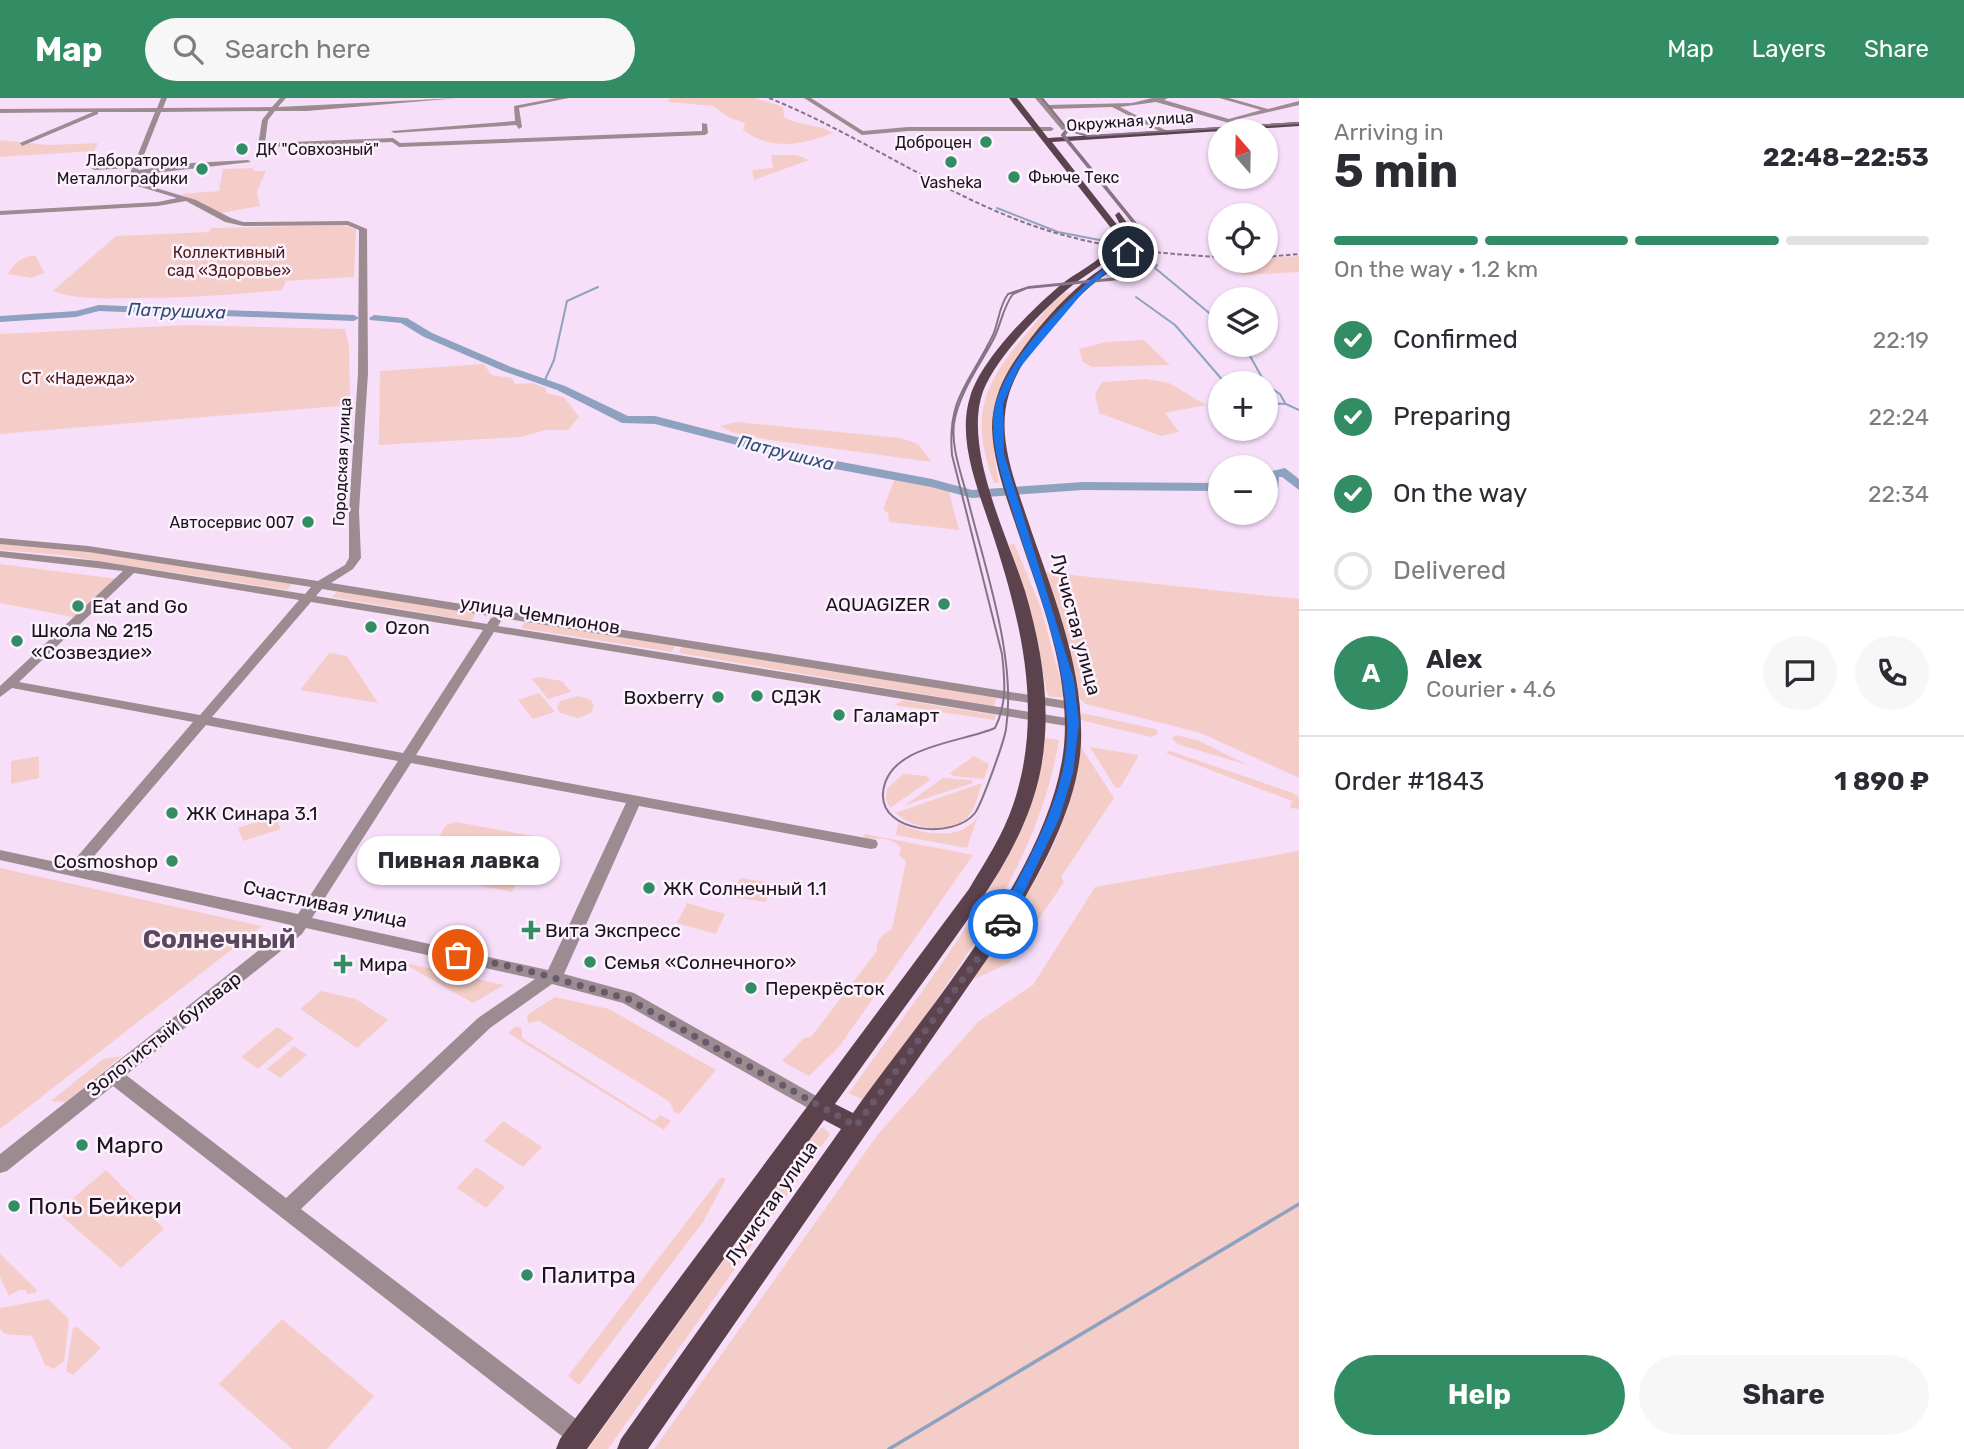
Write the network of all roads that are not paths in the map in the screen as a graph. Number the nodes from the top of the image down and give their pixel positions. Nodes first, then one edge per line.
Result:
1 (164, 98) edge
2 (282, 98) edge
3 (456, 98) edge
4 (566, 98) edge
5 (807, 98) edge
6 (1013, 98) edge
7 (1038, 98) edge
8 (1097, 98) edge
9 (1222, 98) edge
10 (1158, 99) edge
11 (1298, 100) edge
12 (397, 103) junction
13 (1114, 106) junction
14 (1045, 107) junction
15 (159, 109) junction
16 (1021, 109) junction
17 (104, 110) junction
18 (273, 110) junction
19 (1269, 110) junction
20 (1, 112) edge
21 (1227, 119) edge
22 (1234, 119) edge
23 (1050, 123) junction
24 (704, 124) dead end
25 (1299, 124) edge
26 (1278, 125) edge
27 (1037, 129) junction
28 (1064, 129) dead end
29 (1208, 130) edge
30 (394, 131) junction
31 (1167, 133) junction
32 (393, 140) junction
33 (1046, 140) junction
34 (1060, 140) junction
35 (22, 144) dead end
36 (262, 145) junction
37 (1068, 149) dead end
38 (260, 153) dead end
39 (248, 162) dead end
40 (94, 168) dead end
41 (134, 170) junction
42 (1084, 172) dead end
43 (186, 199) junction
44 (0, 214) edge
45 (1058, 292) junction
46 (1065, 309) junction
47 (0, 541) edge
48 (0, 554) edge
49 (132, 569) junction
50 (319, 585) junction
51 (308, 598) junction
52 (500, 614) junction
53 (491, 627) junction
54 (5, 688) edge
55 (1040, 710) junction
56 (1073, 714) junction
57 (202, 719) junction
58 (408, 758) junction
59 (634, 802) junction
60 (871, 844) dead end
61 (0, 855) edge
62 (72, 872) junction
63 (303, 921) junction
64 (553, 977) junction
65 (112, 1074) junction
66 (821, 1107) junction
67 (856, 1126) junction
68 (0, 1165) edge
69 (287, 1210) junction
70 (575, 1443) edge
71 (631, 1449) edge

1 - 15 street
2 - 18 street
3 - 12 street
4 - 30 street
5 - 27 street
6 - 16 main road
7 - 14 street
8 - 13 street
9 - 19 street
10 - 13 street
10 - 21 street
11 - 19 street
12 - 18 street
12 - 30 street
13 - 14 street
13 - 31 street
14 - 23 street
15 - 17 street
15 - 18 street
15 - 41 street
16 - 23 main road
16 - 27 main road
17 - 20 street
17 - 35 street
18 - 36 street
19 - 22 street
23 - 27 street
23 - 28 street
23 - 34 main road
24 - 32 street
25 - 26 main road, Окружная улица
27 - 33 main road
29 - 31 main road, Окружная улица
30 - 32 street
31 - 34 main road, Окружная улица
32 - 36 street
33 - 34 main road, Окружная улица
33 - 45 main road, Лучистая улица
34 - 37 main road
36 - 38 street
39 - 41 street
40 - 41 street
41 - 43 street, Городская улица
42 - 46 main road, Лучистая улица
43 - 44 street
43 - 50 street, Городская улица
45 - 46 main road
45 - 55 main road, Лучистая улица
46 - 56 main road, Лучистая улица
47 - 50 street, улица Чемпионов
48 - 49 street, улица Чемпионов
49 - 51 street, улица Чемпионов
49 - 54 street
50 - 51 street
50 - 52 street, улица Чемпионов
51 - 53 street, улица Чемпионов
51 - 57 street
52 - 53 street, Золотистый бульвар
52 - 55 street, улица Чемпионов
53 - 55 street, улица Чемпионов
53 - 58 street, Золотистый бульвар
54 - 57 street
55 - 56 street, улица Чемпионов
55 - 66 main road, Лучистая улица
56 - 67 main road, Лучистая улица
57 - 58 street
57 - 62 street
58 - 59 street
58 - 63 street, Золотистый бульвар
59 - 60 street
59 - 64 street
61 - 62 street, Счастливая улица
62 - 63 street, Счастливая улица
63 - 64 street, Счастливая улица
63 - 65 street, Золотистый бульвар
64 - 66 street, Счастливая улица
64 - 69 street
65 - 68 street, Золотистый бульвар
65 - 69 street
66 - 67 main road
66 - 70 main road, Лучистая улица
67 - 71 main road, Лучистая улица
69 - 70 street

